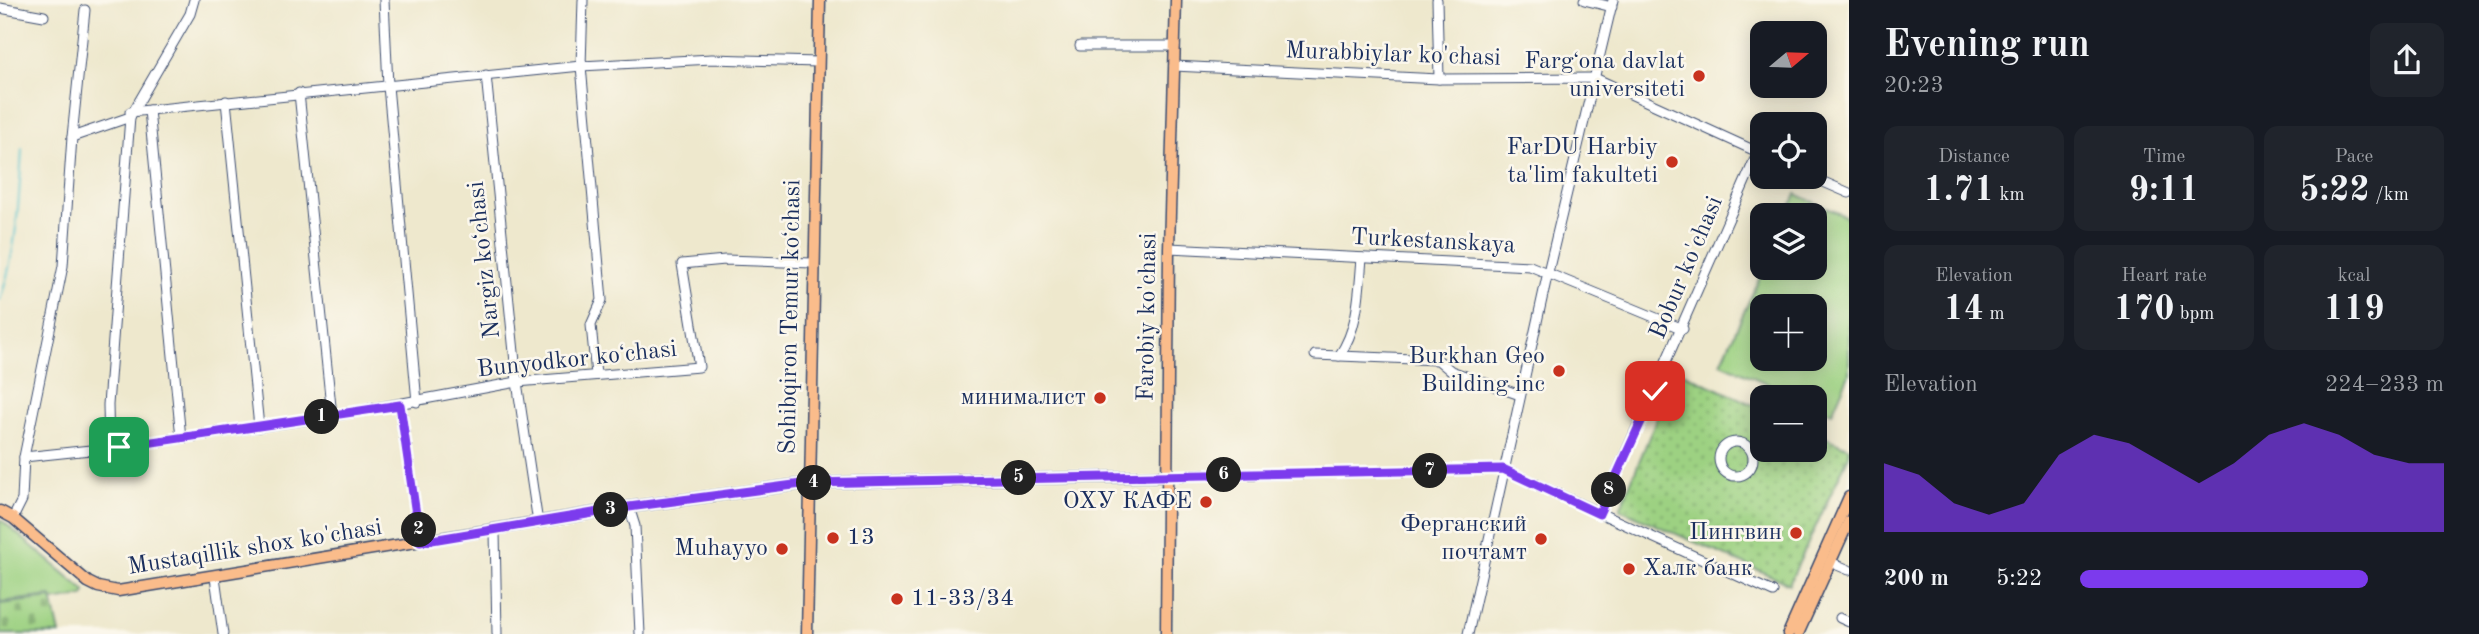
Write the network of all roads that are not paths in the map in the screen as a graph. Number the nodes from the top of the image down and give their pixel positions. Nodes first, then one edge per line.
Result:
1 (194, 0) edge
2 (384, 0) edge
3 (583, 0) edge
4 (820, 0) edge
5 (1176, 0) edge
6 (1437, 0) edge
7 (1584, 0) edge
8 (1612, 4) edge
9 (0, 8) edge
10 (85, 10) dead end
11 (44, 16) dead end
12 (1175, 46) junction
13 (1080, 47) dead end
14 (818, 62) junction
15 (582, 66) junction
16 (1174, 66) junction
17 (486, 75) junction
18 (1595, 78) junction
19 (1439, 79) junction
20 (388, 86) junction
21 (299, 93) junction
22 (226, 101) junction
23 (149, 110) junction
24 (130, 115) junction
25 (72, 137) junction
26 (1750, 148) edge
27 (1750, 176) edge
28 (1827, 183) edge
29 (1849, 193) edge
30 (1169, 248) junction
31 (1362, 258) junction
32 (812, 263) junction
33 (1548, 272) junction
34 (1683, 329) junction
35 (1315, 355) dead end
36 (1339, 356) junction
37 (596, 375) junction
38 (517, 382) junction
39 (1520, 395) junction
40 (417, 402) junction
41 (400, 405) junction
42 (332, 416) junction
43 (259, 427) junction
44 (181, 438) junction
45 (109, 448) junction
46 (23, 457) junction
47 (1503, 469) junction
48 (1168, 475) junction
49 (809, 483) junction
50 (1849, 497) edge
51 (629, 507) junction
52 (0, 511) edge
53 (1599, 514) junction
54 (13, 518) junction
55 (1849, 521) edge
56 (538, 523) junction
57 (495, 531) junction
58 (420, 542) junction
59 (1830, 562) junction
60 (1849, 570) edge
61 (215, 577) junction
62 (1773, 592) dead end
63 (223, 634) edge
64 (497, 634) edge
65 (640, 634) edge
66 (807, 634) edge
67 (1166, 634) edge
68 (1468, 634) edge
69 (1788, 634) edge
70 (1798, 634) edge

1 - 24 street
2 - 20 street
3 - 15 street
4 - 14 main road, Sohibqiron Temur koʻchasi
5 - 12 main road, Farobiy ko'chasi
6 - 19 street
7 - 8 street
8 - 18 street
9 - 11 street
10 - 25 street
12 - 13 street
12 - 16 main road, Farobiy ko'chasi
14 - 15 street
14 - 32 main road, Sohibqiron Temur koʻchasi
15 - 17 street
15 - 37 street
16 - 19 street, Murabbiylar ko'chasi
16 - 30 main road, Farobiy ko'chasi
17 - 20 street
17 - 38 street, Nargiz koʻchasi
18 - 19 street, Murabbiylar ko'chasi
18 - 26 street, Murabbiylar ko'chasi
18 - 33 street
20 - 21 street
20 - 40 street
21 - 22 street
21 - 42 street
22 - 23 street
22 - 43 street
23 - 24 street
23 - 44 street
24 - 25 street
24 - 45 street
25 - 46 street
27 - 34 street, Bobur ko'chasi
28 - 29 street
30 - 31 street, Turkestanskaya
30 - 48 main road, Farobiy ko'chasi
31 - 33 street, Turkestanskaya
31 - 36 street
32 - 37 street, Bunyodkor koʻchasi
32 - 49 main road, Sohibqiron Temur koʻchasi
33 - 34 street, Turkestanskaya
33 - 39 street
34 - 53 street, Bobur ko'chasi
35 - 36 street
36 - 39 street
37 - 38 street, Bunyodkor koʻchasi
38 - 40 street, Bunyodkor koʻchasi
38 - 56 street, Nargiz koʻchasi
39 - 47 street
40 - 41 street, Bunyodkor koʻchasi
41 - 42 street, Bunyodkor koʻchasi
41 - 58 street
42 - 43 street, Bunyodkor koʻchasi
43 - 44 street, Bunyodkor koʻchasi
44 - 45 street, Bunyodkor koʻchasi
45 - 46 street, Bunyodkor koʻchasi
46 - 54 street
47 - 48 street, Mustaqillik shox ko'chasi
47 - 53 street, Mustaqillik shox ko'chasi
47 - 68 street
48 - 49 main road, Mustaqillik shox ko'chasi
48 - 67 main road, Farobiy ko'chasi
49 - 51 main road, Mustaqillik shox ko'chasi
49 - 66 main road, Sohibqiron Temur koʻchasi
50 - 69 main road
51 - 56 main road, Mustaqillik shox ko'chasi
51 - 65 street
52 - 54 main road, Mustaqillik shox ko'chasi
53 - 62 street, Mustaqillik shox ko'chasi
54 - 61 main road, Mustaqillik shox ko'chasi
55 - 59 main road
56 - 57 main road, Mustaqillik shox ko'chasi
57 - 58 main road, Mustaqillik shox ko'chasi
57 - 64 street
58 - 61 main road, Mustaqillik shox ko'chasi
59 - 60 street
59 - 70 main road
61 - 63 street

